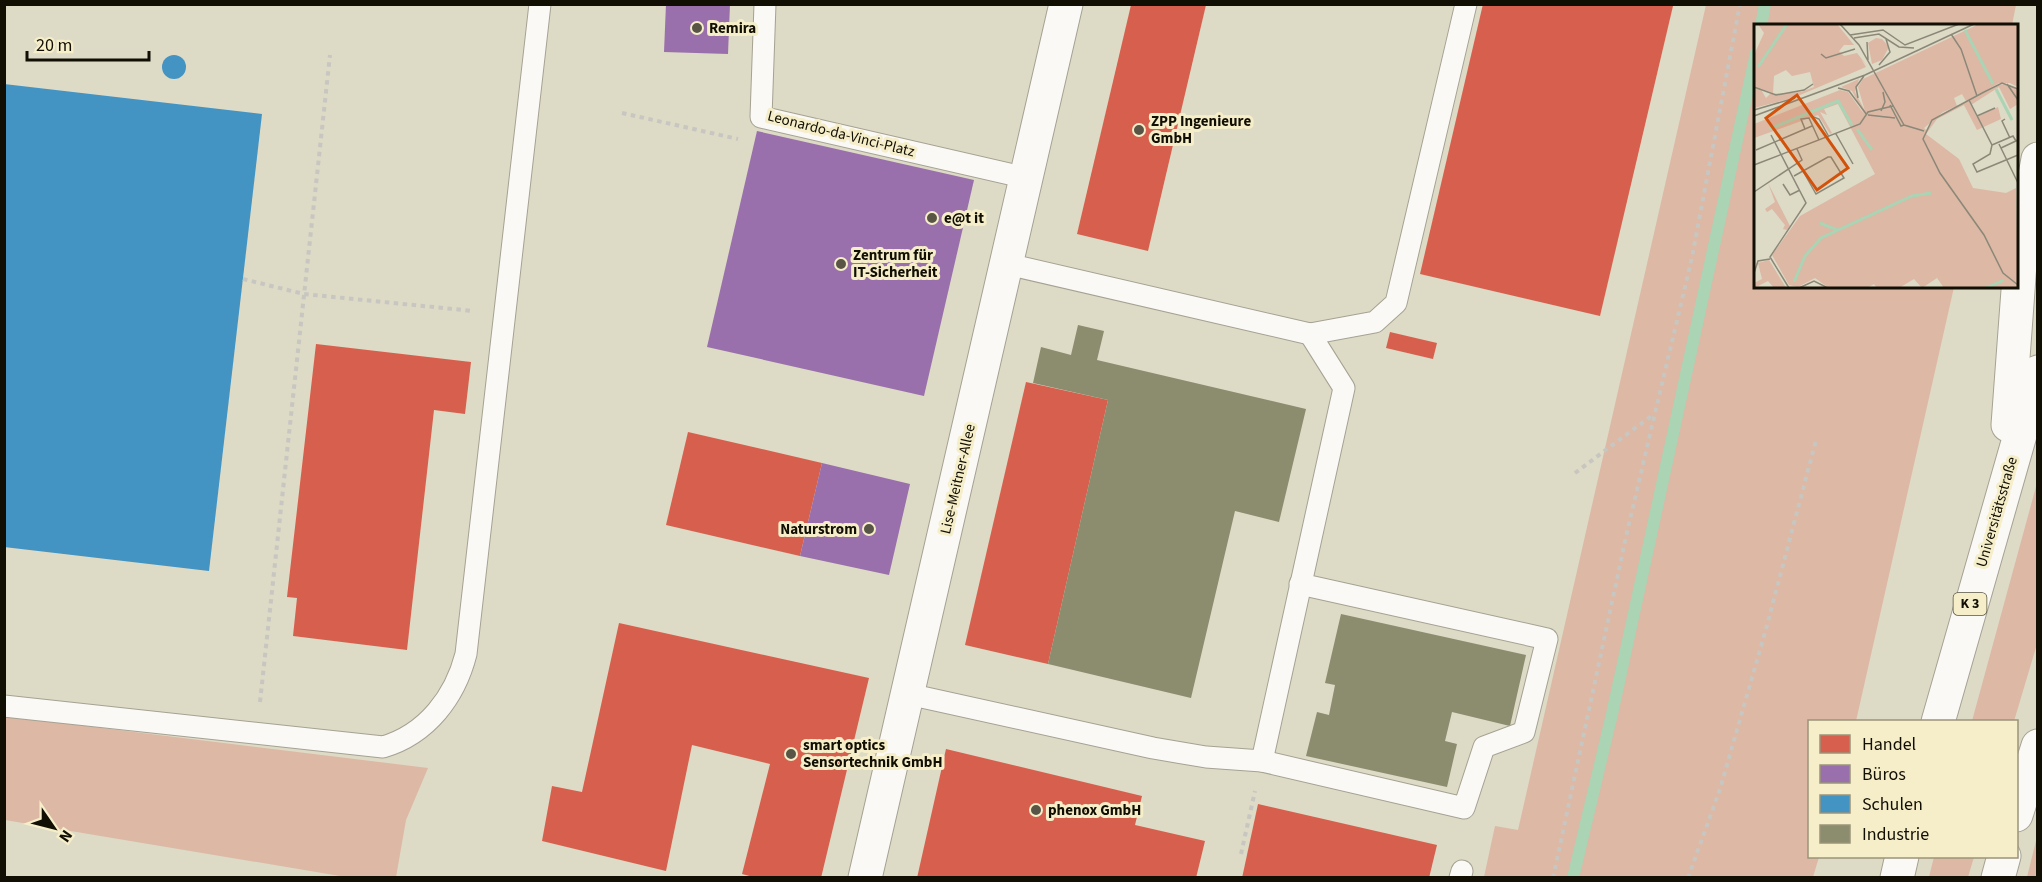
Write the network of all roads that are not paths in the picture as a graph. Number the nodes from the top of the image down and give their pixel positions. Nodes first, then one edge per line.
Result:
1 (540, 4) edge
2 (765, 4) edge
3 (1066, 4) edge
4 (1466, 4) edge
5 (2037, 159) edge
6 (1027, 178) junction
7 (1007, 264) junction
8 (2018, 278) edge
9 (2017, 288) edge
10 (1310, 334) junction
11 (2037, 372) edge
12 (2003, 487) junction
13 (1300, 584) junction
14 (908, 694) junction
15 (4, 706) edge
16 (1939, 720) edge
17 (2037, 746) edge
18 (1262, 761) junction
19 (2018, 808) edge
20 (1902, 858) edge
21 (2003, 858) edge
22 (865, 878) edge
23 (1897, 878) edge
24 (1998, 878) edge

1 - 15 lane
2 - 6 lane, Leonardo-da-Vinci-Platz
3 - 6 main road, Lise-Meitner-Allee
4 - 10 lane
5 - 8 main road
6 - 7 main road, Lise-Meitner-Allee
7 - 10 lane
7 - 14 main road, Lise-Meitner-Allee
9 - 12 main road
10 - 13 lane
11 - 12 main road, Universitätsstraße / K 3
12 - 16 main road, Universitätsstraße / K 3
13 - 18 lane
13 - 18 lane
14 - 18 lane
14 - 22 main road, Lise-Meitner-Allee
17 - 19 main road
20 - 23 main road
21 - 24 main road

